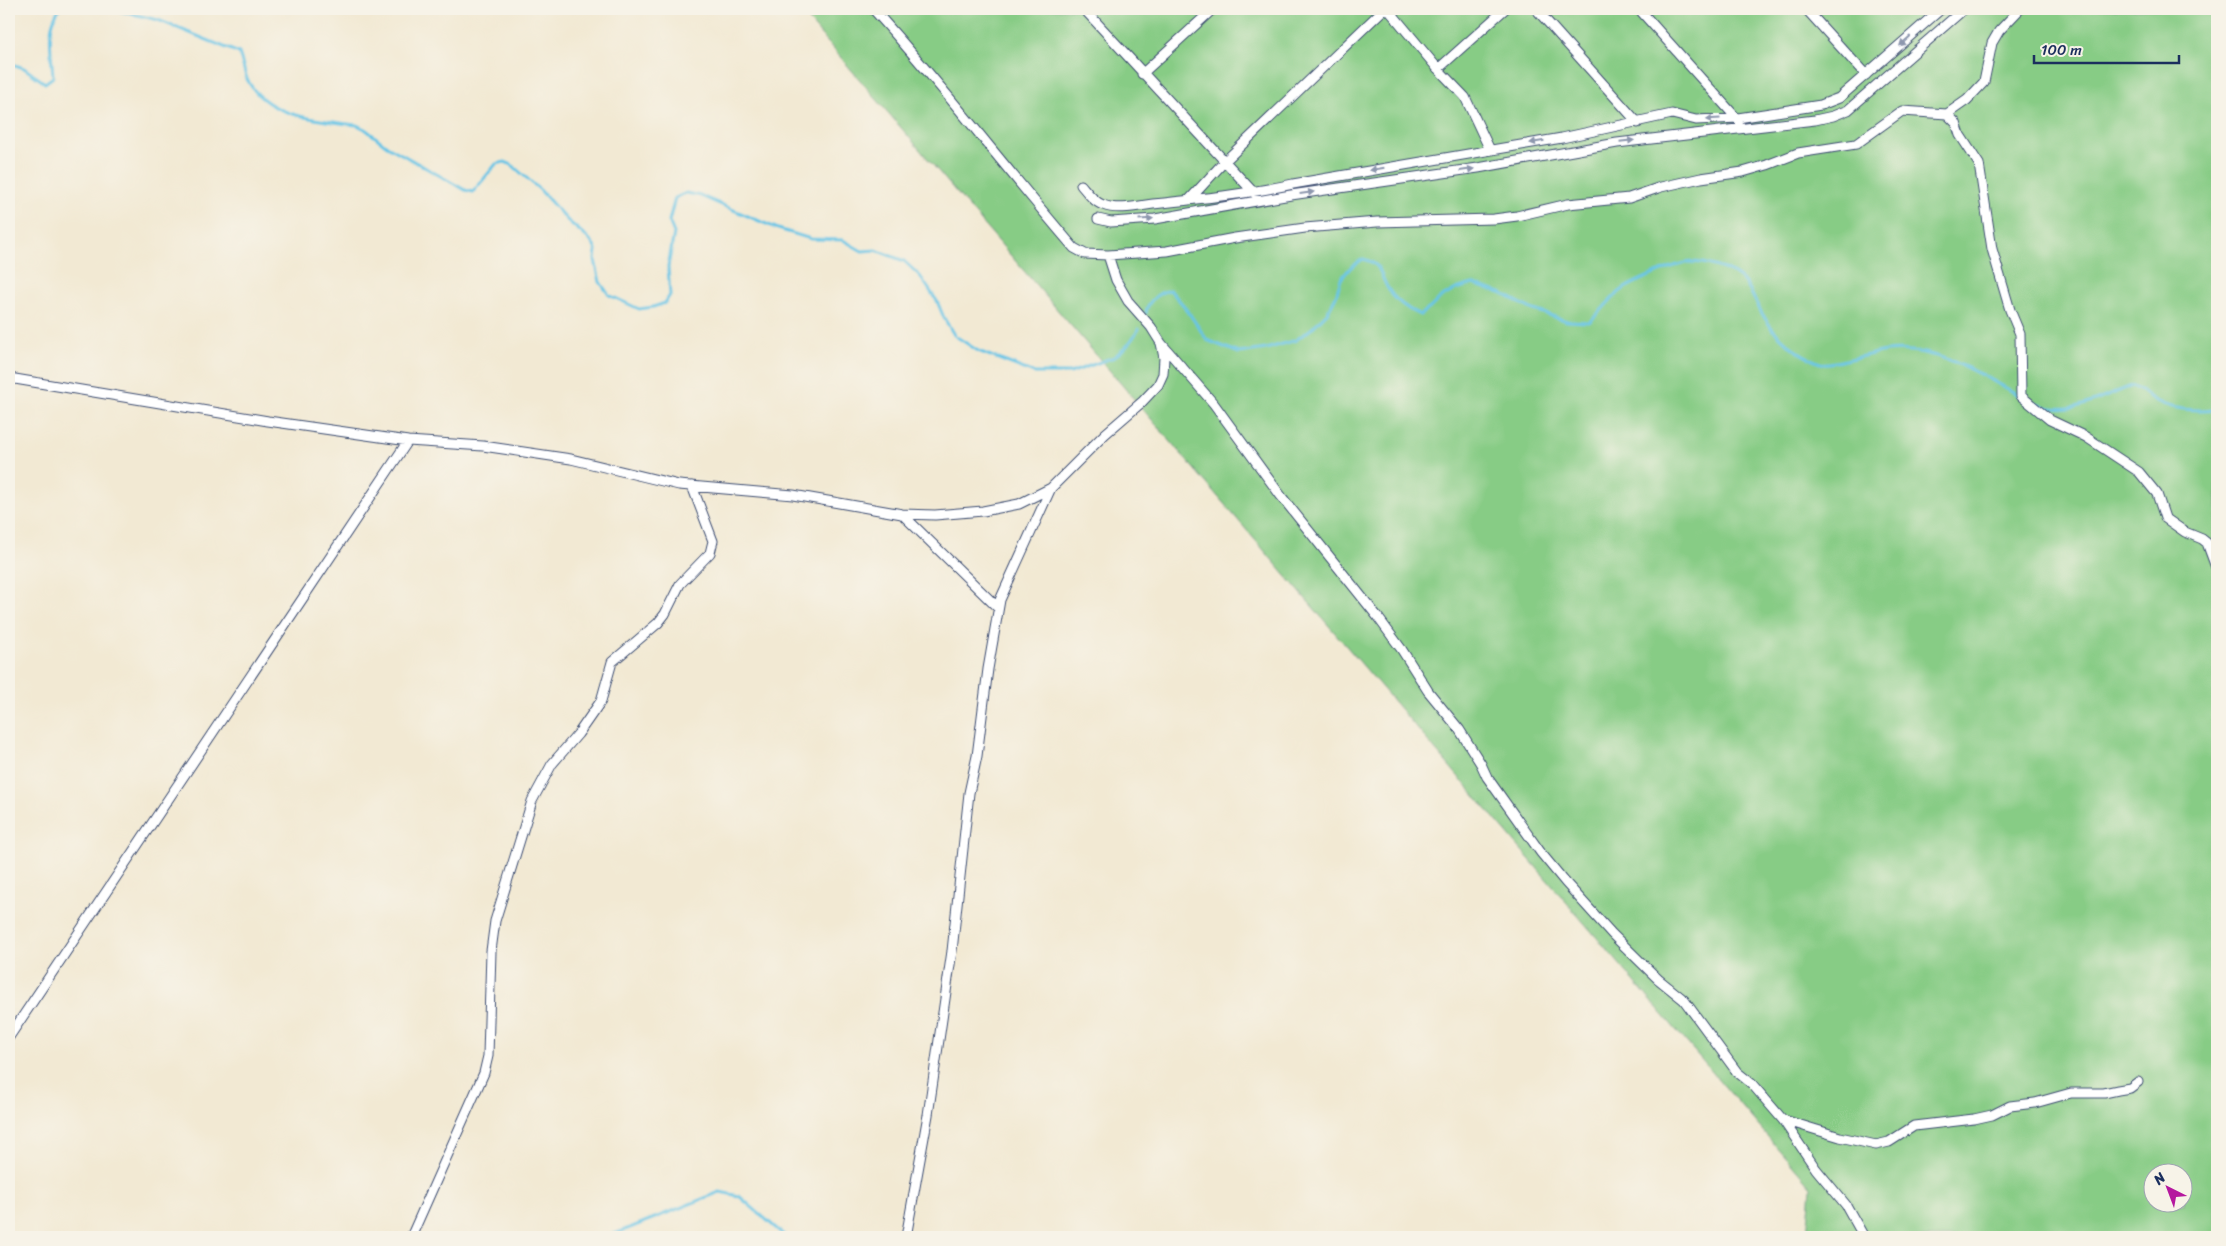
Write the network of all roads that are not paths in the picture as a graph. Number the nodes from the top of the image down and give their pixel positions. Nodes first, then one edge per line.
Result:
1 (873, 9) edge
2 (1084, 9) edge
3 (1213, 9) edge
4 (1386, 9) edge
5 (1505, 9) edge
6 (1536, 9) edge
7 (1639, 9) edge
8 (1806, 9) edge
9 (1941, 9) edge
10 (1964, 9) edge
11 (2020, 9) edge
12 (1438, 70) junction
13 (1142, 74) junction
14 (1866, 75) junction
15 (1770, 113) junction
16 (1947, 114) junction
17 (1738, 118) junction
18 (1638, 123) junction
19 (1772, 125) junction
20 (1744, 130) junction
21 (1562, 138) junction
22 (1490, 150) junction
23 (1567, 152) junction
24 (1224, 162) junction
25 (1081, 185) dead end
26 (1253, 192) junction
27 (1189, 200) junction
28 (1261, 200) junction
29 (1098, 219) dead end
30 (1108, 255) junction
31 (1162, 343) junction
32 (9, 378) edge
33 (408, 441) junction
34 (692, 486) junction
35 (1051, 488) junction
36 (902, 514) junction
37 (2217, 570) edge
38 (998, 608) junction
39 (9, 1037) edge
40 (2138, 1082) dead end
41 (1784, 1120) junction
42 (411, 1237) edge
43 (906, 1237) edge
44 (1864, 1237) edge

1 - 30 street
2 - 13 street
3 - 13 street
4 - 12 street
4 - 24 street
5 - 12 street
6 - 18 street
7 - 17 street
8 - 14 street
9 -> 14 street
10 - 19 street
11 - 16 street
12 - 22 street
13 - 24 street
14 - 15 street
15 - 17 street
15 - 19 street
16 - 30 street
16 - 37 street
17 -> 18 street
17 - 20 street
18 - 21 street
19 - 20 street
23 -> 20 street
21 -> 22 street
21 - 23 street
22 -> 26 street
28 -> 23 street
24 - 26 street
24 - 27 street
25 - 27 street
26 - 27 street
26 - 28 street
29 -> 28 street
30 - 31 street
31 - 35 street
31 - 41 street
32 - 33 street
33 - 34 street
33 - 39 street
34 - 36 street
34 - 42 street
35 - 36 street
35 - 38 street
36 - 38 street
38 - 43 street
40 - 41 street
41 - 44 street

